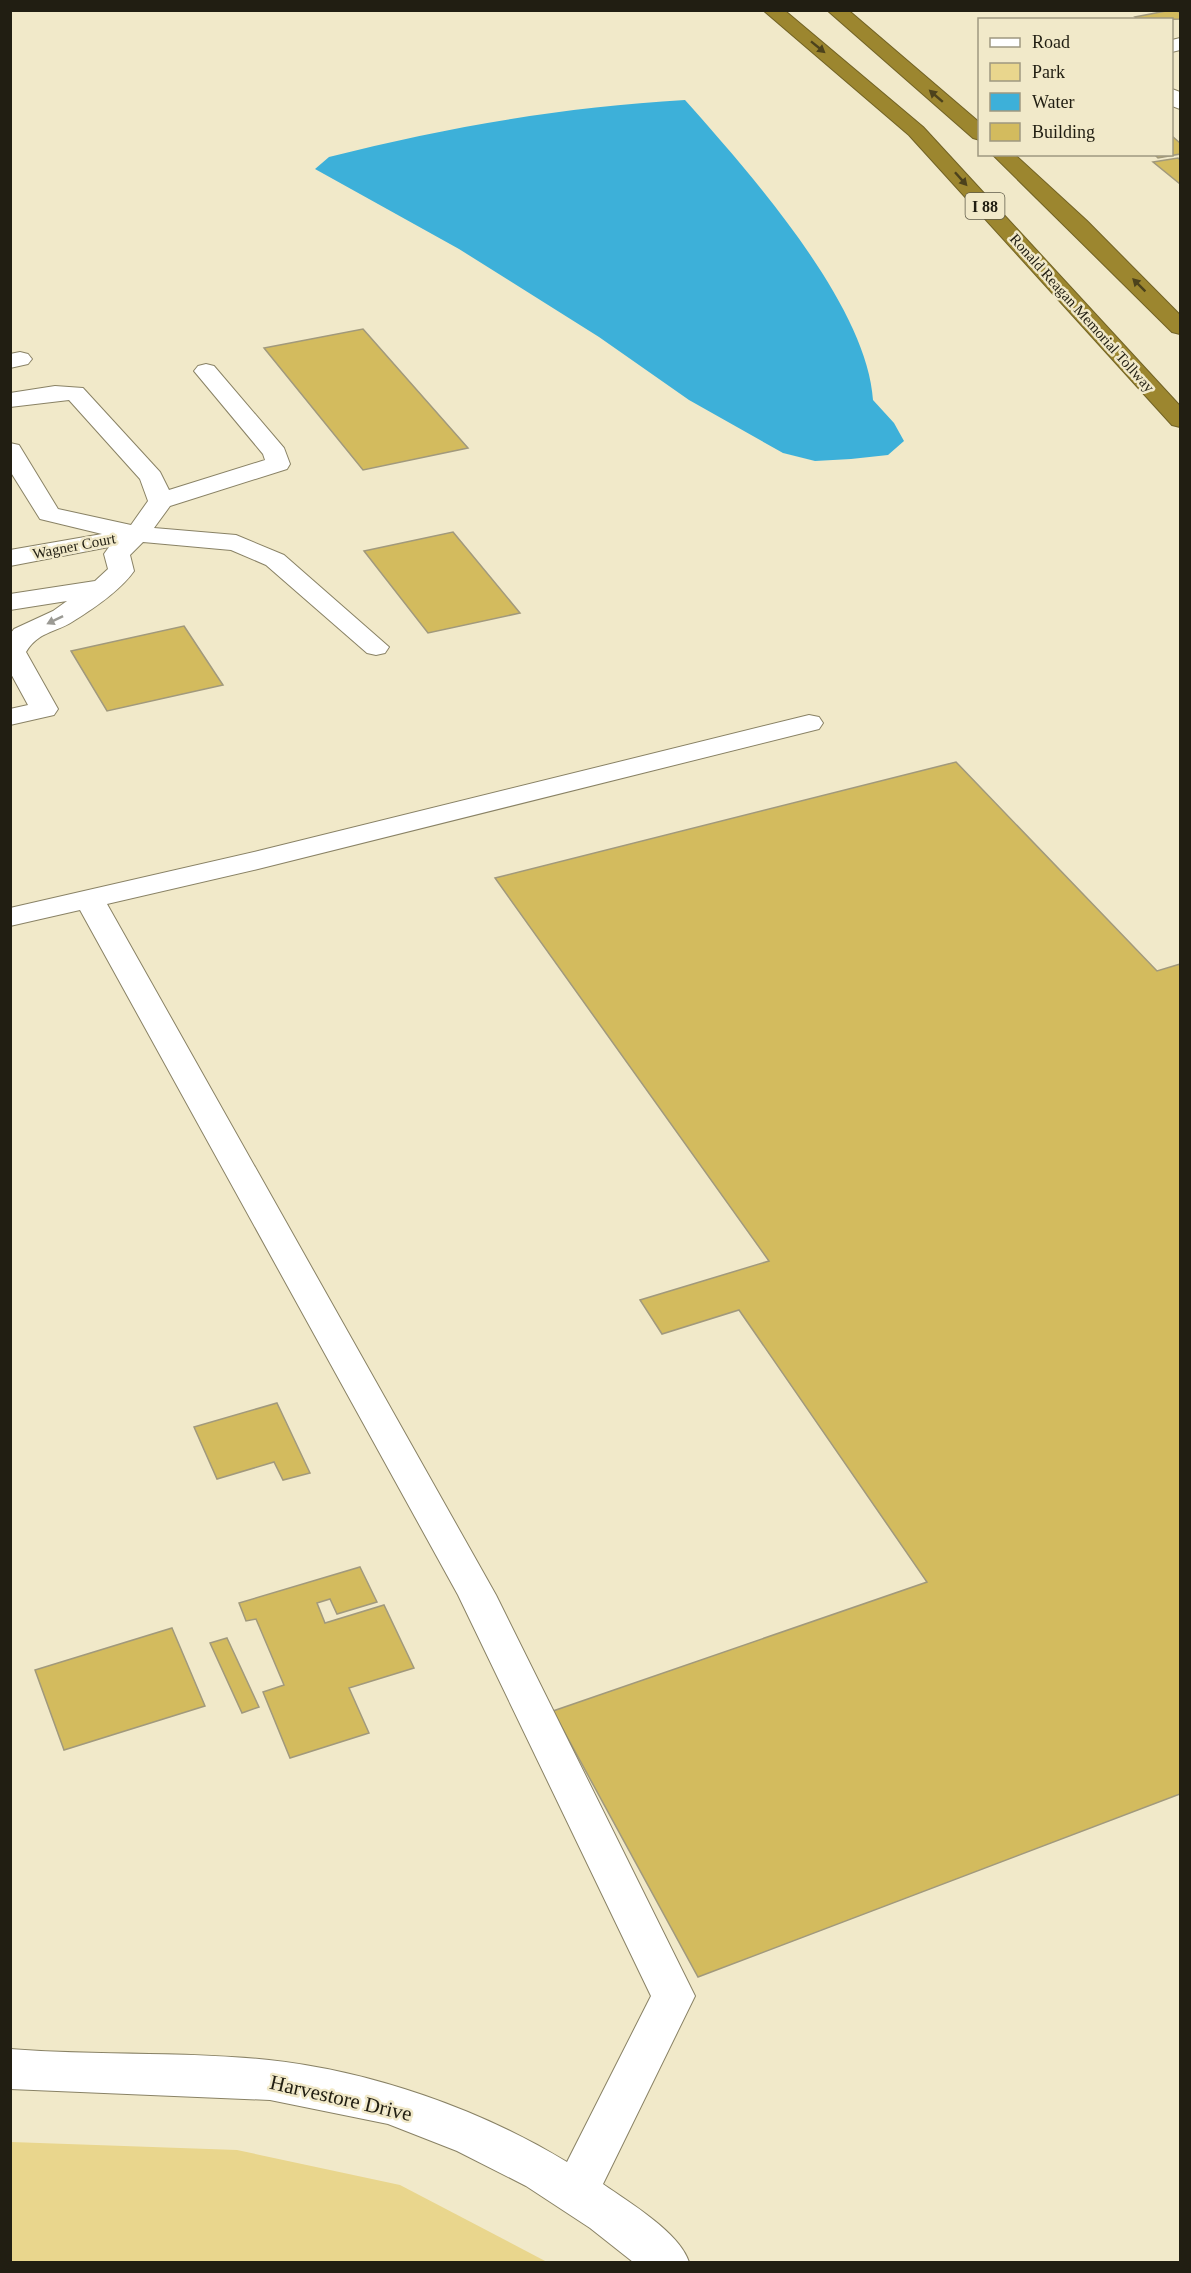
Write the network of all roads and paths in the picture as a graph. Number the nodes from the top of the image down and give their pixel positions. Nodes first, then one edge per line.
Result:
1 (772, 10) edge
2 (836, 10) edge
3 (978, 132) edge
4 (1004, 156) edge
5 (1180, 327) edge
6 (206, 371) dead end
7 (10, 400) edge
8 (1180, 420) edge
9 (10, 450) edge
10 (161, 501) junction
11 (137, 534) junction
12 (10, 558) edge
13 (103, 587) junction
14 (10, 602) edge
15 (376, 647) dead end
16 (10, 717) edge
17 (809, 723) dead end
18 (89, 899) junction
19 (10, 917) edge
20 (10, 2069) edge
21 (577, 2190) junction
22 (666, 2262) edge

1 -> 8 highway, Ronald Reagan Memorial Tollway / I 88
3 -> 2 highway
5 -> 4 highway, I 88
6 - 10 street
7 - 10 street
9 - 11 street
10 - 11 street
11 - 12 street, Wagner Court
11 - 13 street
11 - 15 street
13 - 14 street
13 -> 16 street
17 - 18 street
18 - 19 street
18 - 21 street
20 - 21 street, Harvestore Drive
21 - 22 street, Harvestore Drive

